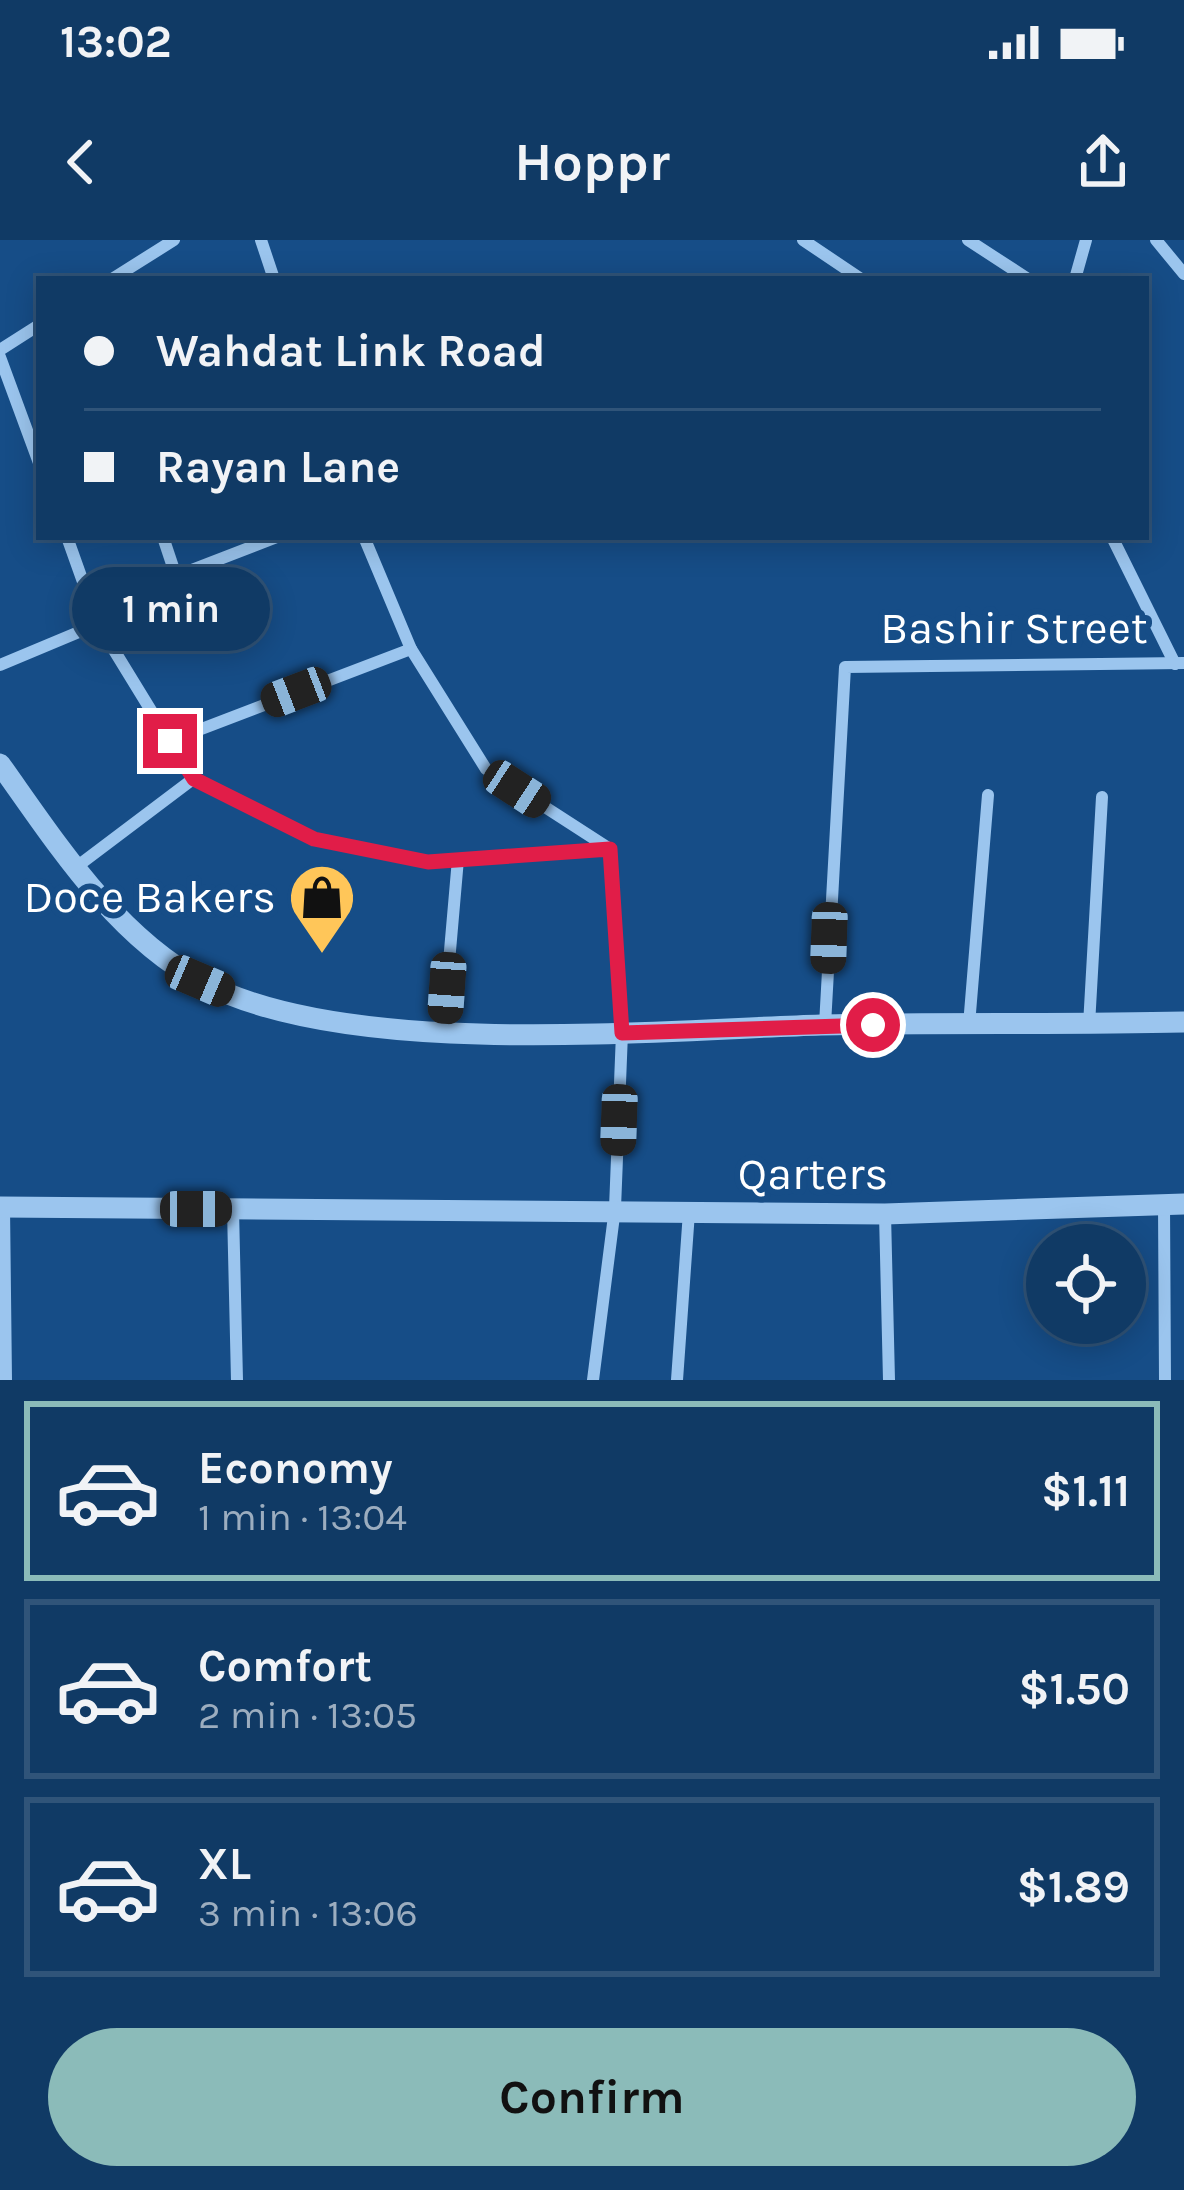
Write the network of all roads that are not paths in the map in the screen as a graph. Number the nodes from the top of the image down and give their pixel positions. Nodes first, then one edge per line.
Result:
1 (174, 240) edge
2 (261, 240) edge
3 (803, 240) edge
4 (968, 240) edge
5 (1086, 240) edge
6 (1156, 240) edge
7 (1184, 274) edge
8 (117, 276) edge
9 (273, 276) edge
10 (857, 276) edge
11 (1023, 276) edge
12 (1076, 276) edge
13 (36, 328) edge
14 (0, 354) edge
15 (36, 455) edge
16 (68, 540) edge
17 (164, 540) edge
18 (269, 540) edge
19 (365, 540) edge
20 (1114, 540) edge
21 (176, 576) junction
22 (93, 608) junction
23 (98, 624) junction
24 (411, 649) junction
25 (1180, 663) edge
26 (0, 664) edge
27 (170, 741) junction
28 (0, 764) edge
29 (194, 779) junction
30 (988, 795) dead end
31 (1102, 797) dead end
32 (610, 849) junction
33 (458, 859) junction
34 (74, 868) junction
35 (1184, 1022) edge
36 (1089, 1024) junction
37 (825, 1025) junction
38 (969, 1026) junction
39 (443, 1031) junction
40 (622, 1033) junction
41 (1174, 1204) edge
42 (2, 1207) edge
43 (615, 1208) junction
44 (233, 1210) junction
45 (689, 1212) junction
46 (885, 1214) junction
47 (6, 1380) edge
48 (237, 1380) edge
49 (593, 1380) edge
50 (677, 1380) edge
51 (889, 1380) edge
52 (1165, 1380) edge

1 - 8 street
2 - 9 street
3 - 10 street
4 - 11 street
5 - 12 street
6 - 7 street
13 - 14 street
14 - 15 street
16 - 22 street
17 - 21 street
18 - 21 street
19 - 24 street
20 - 25 street
21 - 22 street
22 - 23 street
23 - 26 street
23 - 27 street
24 - 27 street
24 - 32 street
25 - 37 street, Bashir Street
27 - 29 street
28 - 34 street
29 - 33 street
29 - 34 street
30 - 38 street
31 - 36 street
32 - 33 street
32 - 40 street
33 - 39 street
34 - 39 street
35 - 36 street
36 - 38 street
37 - 38 street
37 - 40 street
39 - 40 street
40 - 43 street
41 - 46 street, Qarters
41 - 52 street
42 - 44 street, Qarters
42 - 47 street
43 - 44 street, Qarters
43 - 45 street, Qarters
43 - 49 street
44 - 48 street
45 - 46 street, Qarters
45 - 50 street
46 - 51 street

